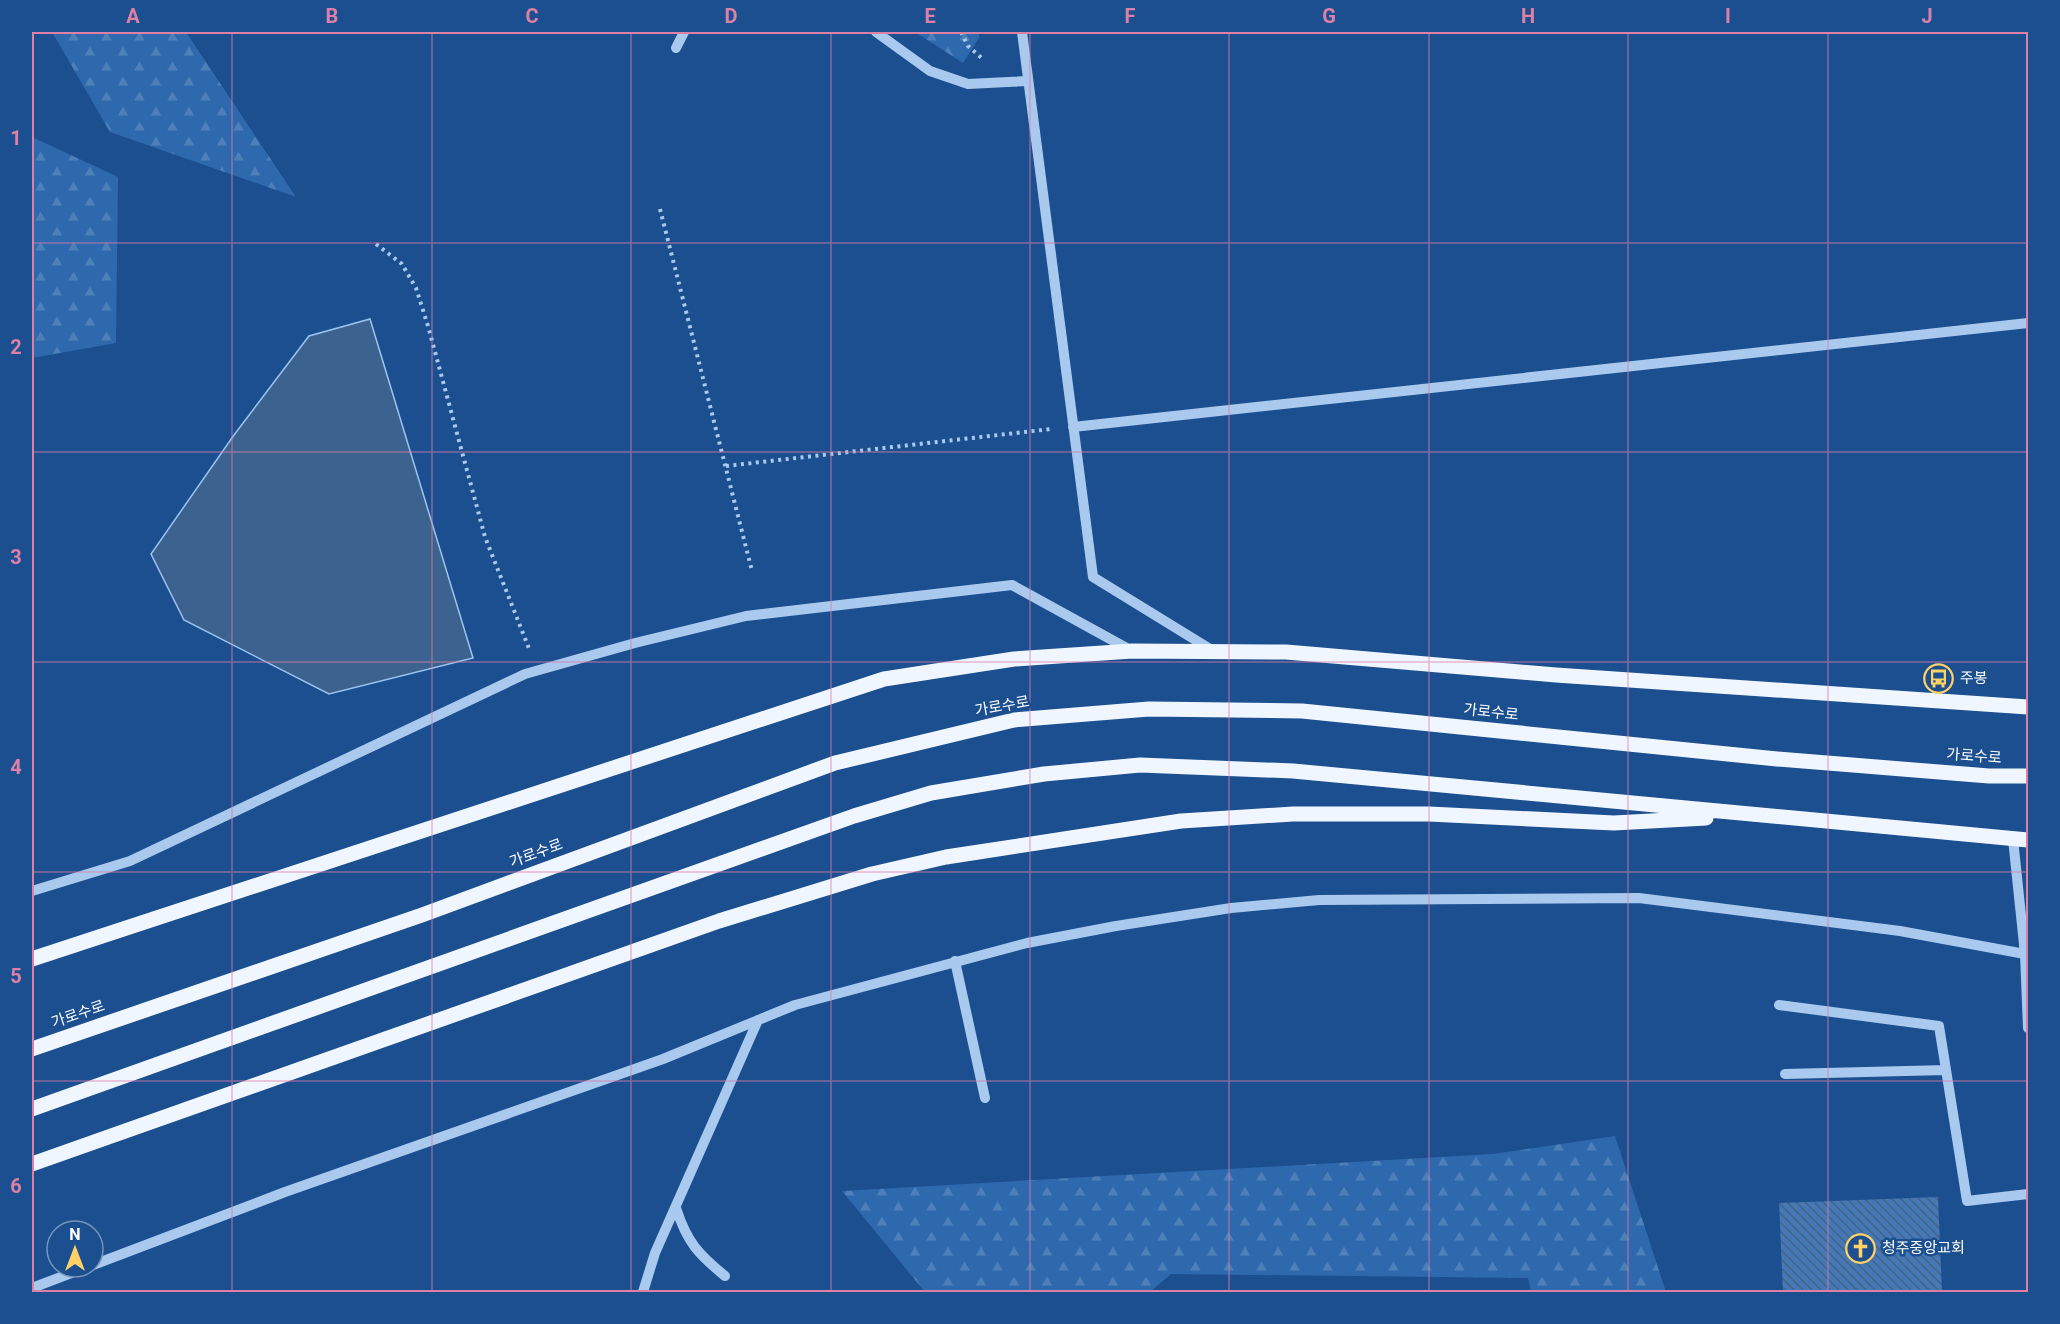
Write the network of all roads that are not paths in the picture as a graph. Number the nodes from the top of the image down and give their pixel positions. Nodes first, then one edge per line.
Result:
1 (684, 32) edge
2 (876, 32) edge
3 (1022, 32) edge
4 (676, 48) dead end
5 (1028, 81) junction
6 (2028, 323) edge
7 (1073, 426) junction
8 (1132, 651) junction
9 (1215, 652) junction
10 (2028, 707) edge
11 (2028, 776) edge
12 (1757, 816) junction
13 (2013, 838) junction
14 (2028, 840) edge
15 (32, 891) edge
16 (78, 944) junction
17 (2027, 951) edge
18 (32, 959) edge
19 (955, 961) junction
20 (32, 970) edge
21 (1779, 1005) dead end
22 (758, 1020) junction
23 (2028, 1028) edge
24 (32, 1049) edge
25 (1946, 1070) junction
26 (1785, 1074) dead end
27 (985, 1098) dead end
28 (32, 1109) edge
29 (32, 1164) edge
30 (2028, 1194) edge
31 (676, 1208) junction
32 (105, 1260) edge
33 (725, 1276) dead end
34 (56, 1279) edge
35 (32, 1288) edge
36 (643, 1293) edge

1 - 4 street
2 - 5 street
3 - 5 street
5 - 7 street
6 - 7 street
7 - 9 street
8 - 9 main road
8 - 15 street
8 - 16 main road
9 - 10 main road
11 - 24 main road, 가로수로
12 - 13 main road
12 - 28 main road
12 - 29 main road
13 - 14 main road
13 - 17 street
16 - 18 main road
16 - 20 main road
17 - 19 street
17 - 23 street
19 - 22 street
19 - 27 street
21 - 25 street
22 - 31 street
22 - 32 street
25 - 26 street
25 - 30 street
31 - 33 street
31 - 36 street
34 - 35 street

